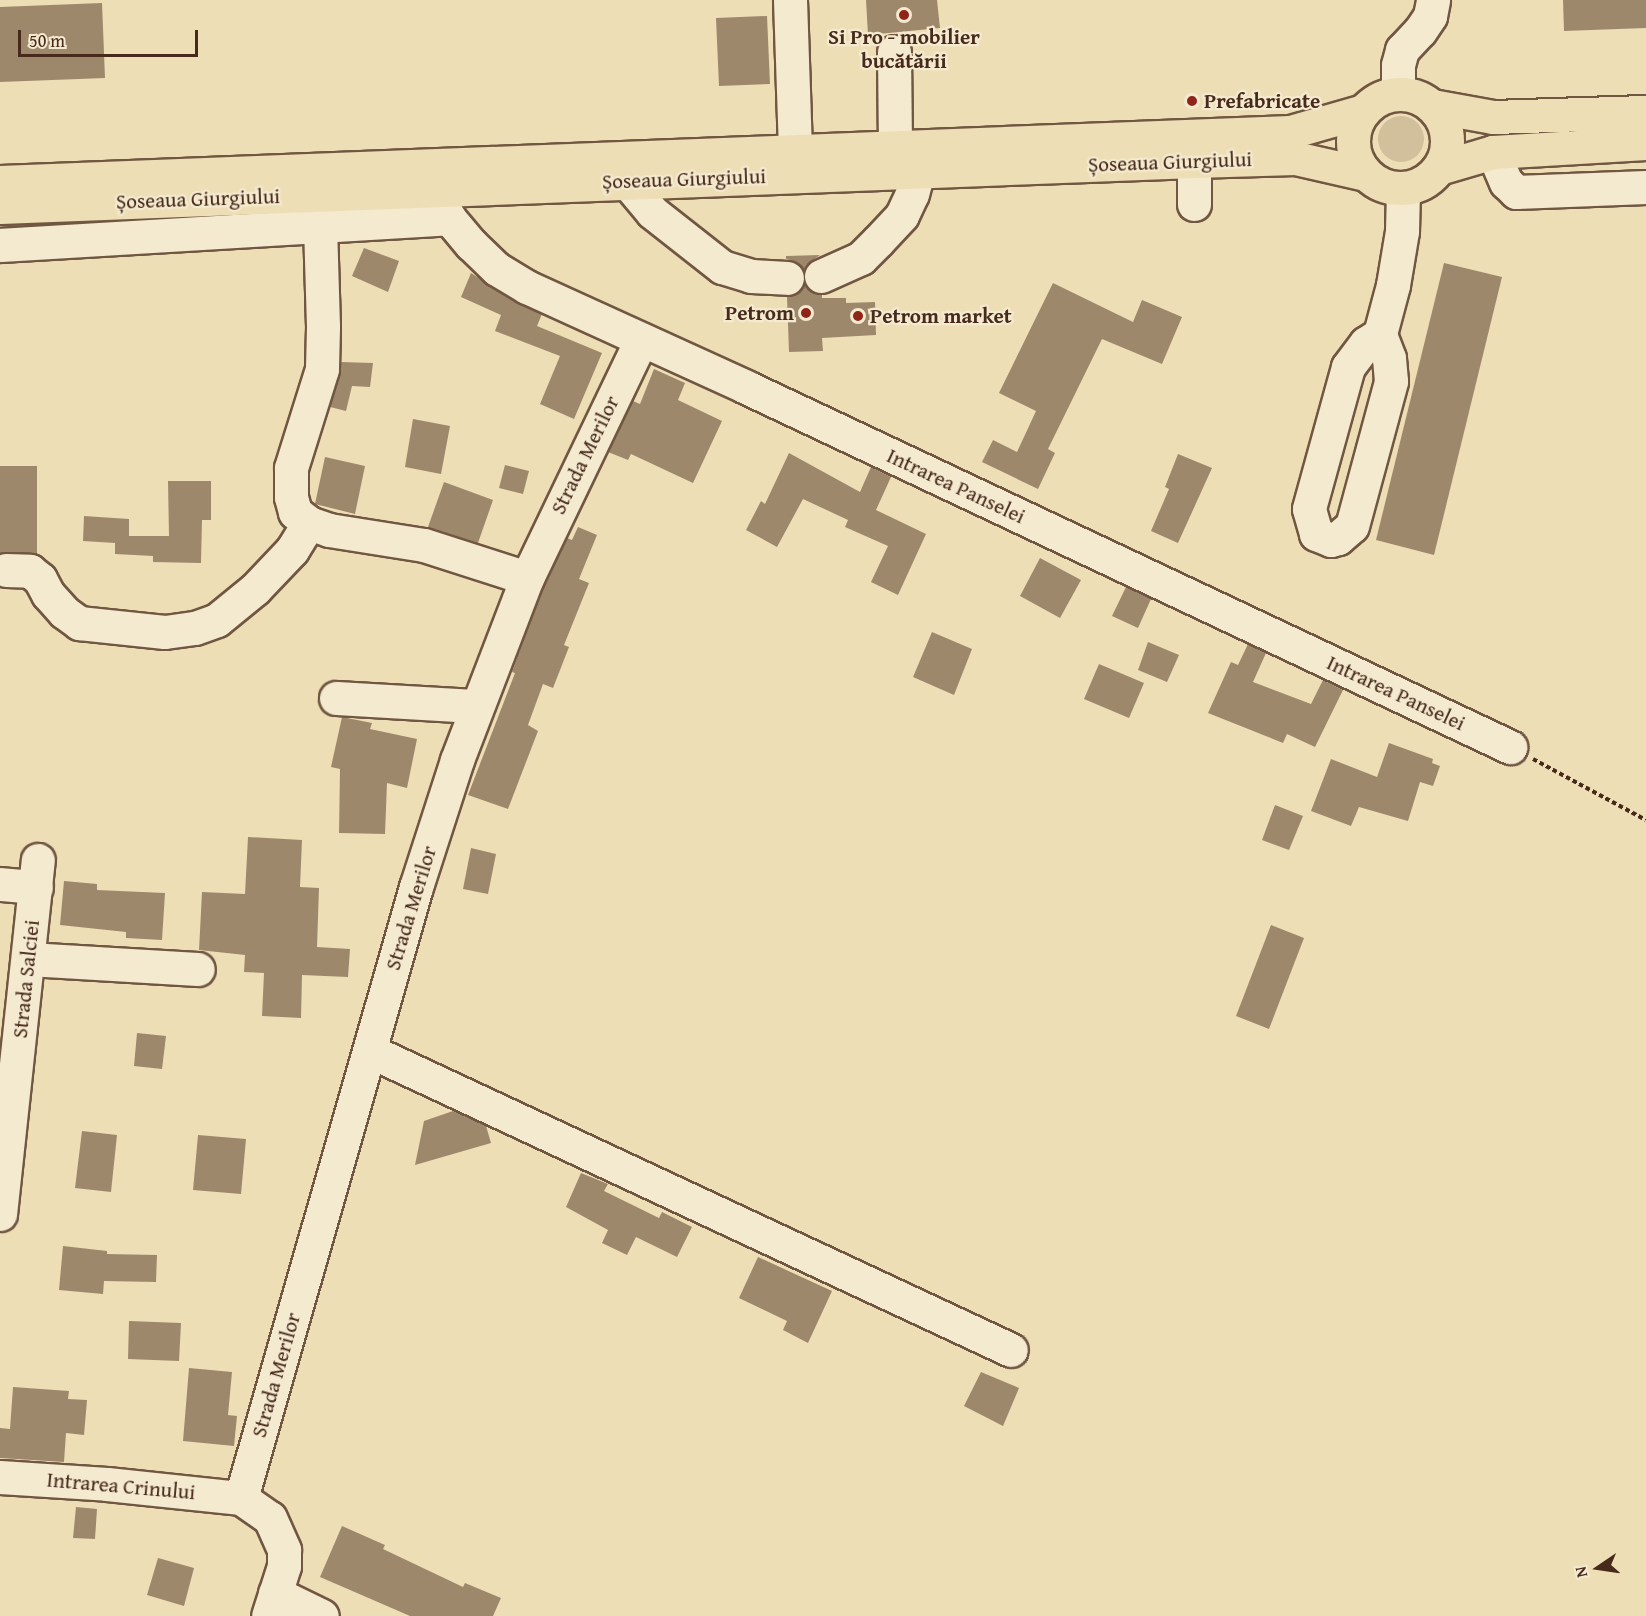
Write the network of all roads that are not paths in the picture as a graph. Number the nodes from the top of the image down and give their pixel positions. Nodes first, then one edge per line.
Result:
1 (790, 0) edge
2 (1433, 0) edge
3 (894, 52) dead end
4 (1398, 93) junction
5 (1432, 106) junction
6 (1363, 111) junction
7 (1646, 112) edge
8 (1646, 143) edge
9 (895, 147) junction
10 (795, 151) junction
11 (1493, 152) junction
12 (1194, 161) junction
13 (1438, 168) junction
14 (918, 171) junction
15 (1366, 174) junction
16 (0, 182) edge
17 (627, 182) junction
18 (1646, 187) edge
19 (433, 188) junction
20 (1403, 189) junction
21 (1194, 204) dead end
22 (0, 207) edge
23 (449, 218) junction
24 (320, 225) junction
25 (0, 245) edge
26 (821, 276) dead end
27 (787, 278) dead end
28 (1380, 334) junction
29 (641, 340) junction
30 (309, 523) junction
31 (6, 570) dead end
32 (527, 578) junction
33 (336, 698) dead end
34 (476, 706) junction
35 (1510, 747) road end
36 (0, 884) edge
37 (198, 969) dead end
38 (18, 971) edge
39 (370, 1051) junction
40 (0, 1215) edge
41 (1011, 1350) dead end
42 (0, 1477) edge
43 (241, 1498) junction
44 (272, 1605) edge
45 (321, 1616) edge

1 - 10 street
2 - 4 street
3 - 9 street
4 - 5 highway
4 - 6 highway, Șoseaua Giurgiului
5 - 7 highway
5 - 13 highway
6 - 9 highway, Șoseaua Giurgiului
6 - 15 highway
8 - 11 highway
9 - 10 highway, Șoseaua Giurgiului
10 - 16 highway, Șoseaua Giurgiului
11 - 13 highway
11 - 18 street
12 - 14 highway, Șoseaua Giurgiului
12 - 15 highway, Șoseaua Giurgiului
12 - 21 street
13 - 20 highway
14 - 17 highway, Șoseaua Giurgiului
14 - 26 street
15 - 20 highway, Șoseaua Giurgiului
17 - 19 highway, Șoseaua Giurgiului
17 - 27 street
19 - 22 highway, Șoseaua Giurgiului
19 - 23 street, Intrarea Panselei
20 - 28 street
23 - 24 street
23 - 29 street, Intrarea Panselei
24 - 25 street
24 - 30 street
28 - 28 street
29 - 32 street, Strada Merilor
29 - 35 street, Intrarea Panselei
30 - 31 street
30 - 32 street
32 - 34 street, Strada Merilor
33 - 34 street
34 - 39 street, Strada Merilor
36 - 38 street, Strada Salciei
37 - 38 street
38 - 40 street, Strada Salciei
39 - 41 street
39 - 43 street, Strada Merilor
42 - 43 street, Intrarea Crinului
43 - 44 street
44 - 45 street

